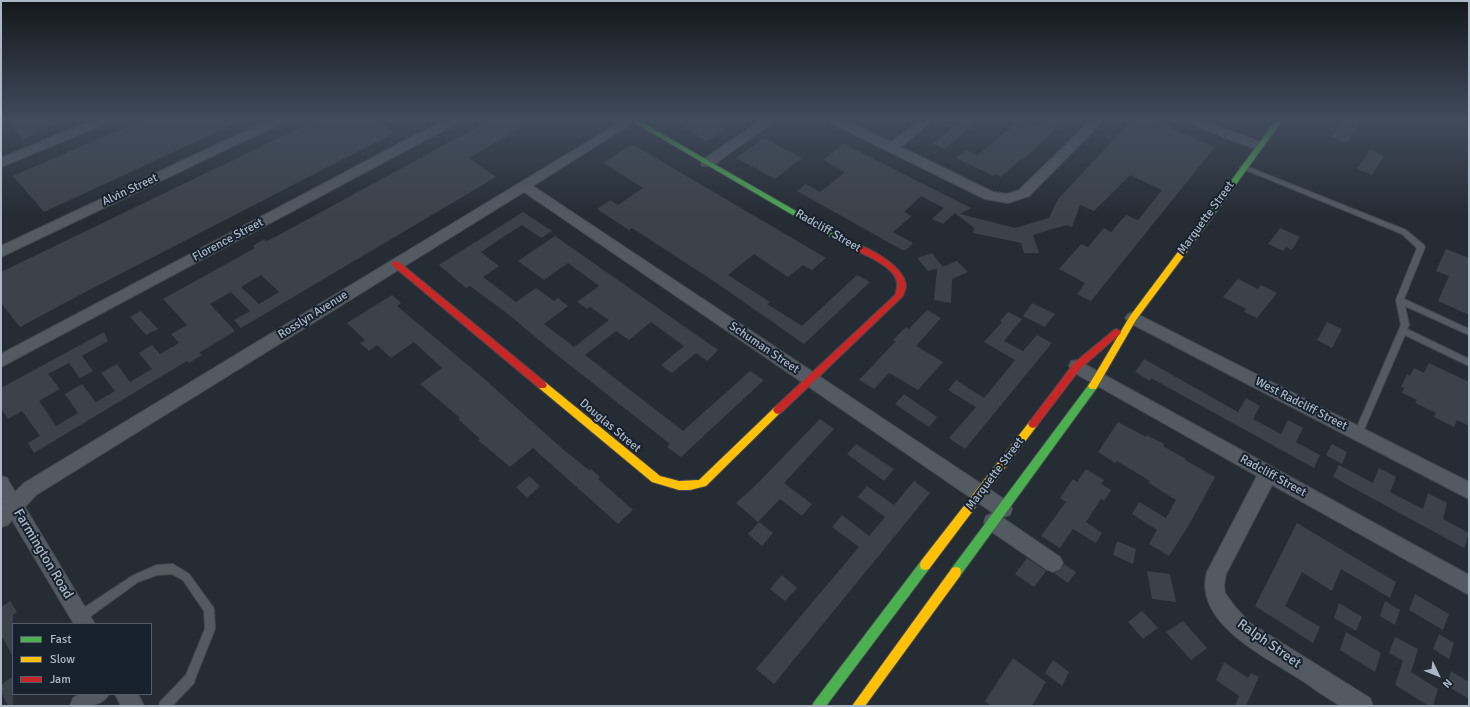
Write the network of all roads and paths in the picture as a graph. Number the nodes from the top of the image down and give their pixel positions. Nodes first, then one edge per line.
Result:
1 (27, 152) edge
2 (211, 152) edge
3 (393, 152) edge
4 (579, 152) edge
5 (688, 152) edge
6 (723, 152) edge
7 (900, 152) edge
8 (1066, 152) edge
9 (1254, 152) edge
10 (1, 163) edge
11 (707, 163) junction
12 (1243, 167) junction
13 (524, 186) junction
14 (1, 252) edge
15 (396, 264) junction
16 (1400, 300) junction
17 (1133, 318) junction
18 (1402, 332) junction
19 (1469, 332) edge
20 (1, 361) edge
21 (1469, 363) edge
22 (1077, 366) junction
23 (1097, 377) junction
24 (812, 380) junction
25 (1358, 434) junction
26 (1267, 473) junction
27 (1, 484) edge
28 (1469, 490) edge
29 (980, 494) junction
30 (14, 505) junction
31 (998, 516) junction
32 (1, 519) edge
33 (1053, 562) dead end
34 (1469, 586) edge
35 (82, 620) edge
36 (868, 640) junction
37 (893, 660) junction
38 (97, 695) edge
39 (127, 695) edge
40 (82, 706) edge
41 (133, 706) edge
42 (164, 706) edge
43 (818, 706) edge
44 (858, 706) edge
45 (1362, 706) edge

1 - 10 street
2 - 14 street, Alvin Street
3 - 20 street, Florence Street
4 - 13 street, Rosslyn Avenue
5 - 11 street, Radcliff Street
6 - 11 street
7 - 8 street
9 - 12 street, Marquette Street
11 - 24 street, Radcliff Street
12 - 16 lane
12 - 17 street, Marquette Street
13 - 15 street, Rosslyn Avenue
13 - 24 street, Schuman Street
15 - 24 street, Douglas Street
15 - 30 street, Rosslyn Avenue
16 - 18 lane
16 - 19 lane
17 - 22 street, Marquette Street
17 - 23 street, Marquette Street
17 - 25 street, West Radcliff Street
18 - 21 lane
18 - 25 lane
22 - 23 street, Radcliff Street
22 - 29 street, Marquette Street
23 - 26 street, Radcliff Street
23 - 31 street, Marquette Street
24 - 29 street, Schuman Street
25 - 28 street, West Radcliff Street
26 - 34 street, Radcliff Street
26 - 45 street, Ralph Street
27 - 30 street, Farmington Road
29 - 31 street, Schuman Street
29 - 36 street, Marquette Street
30 - 32 street, Rosslyn Avenue
30 - 35 street, Farmington Road
31 - 33 street, Schuman Street
31 - 37 street, Marquette Street
35 - 42 lane
36 - 37 street
36 - 43 street, Marquette Street
37 - 44 street, Marquette Street
38 - 40 street
39 - 41 street

